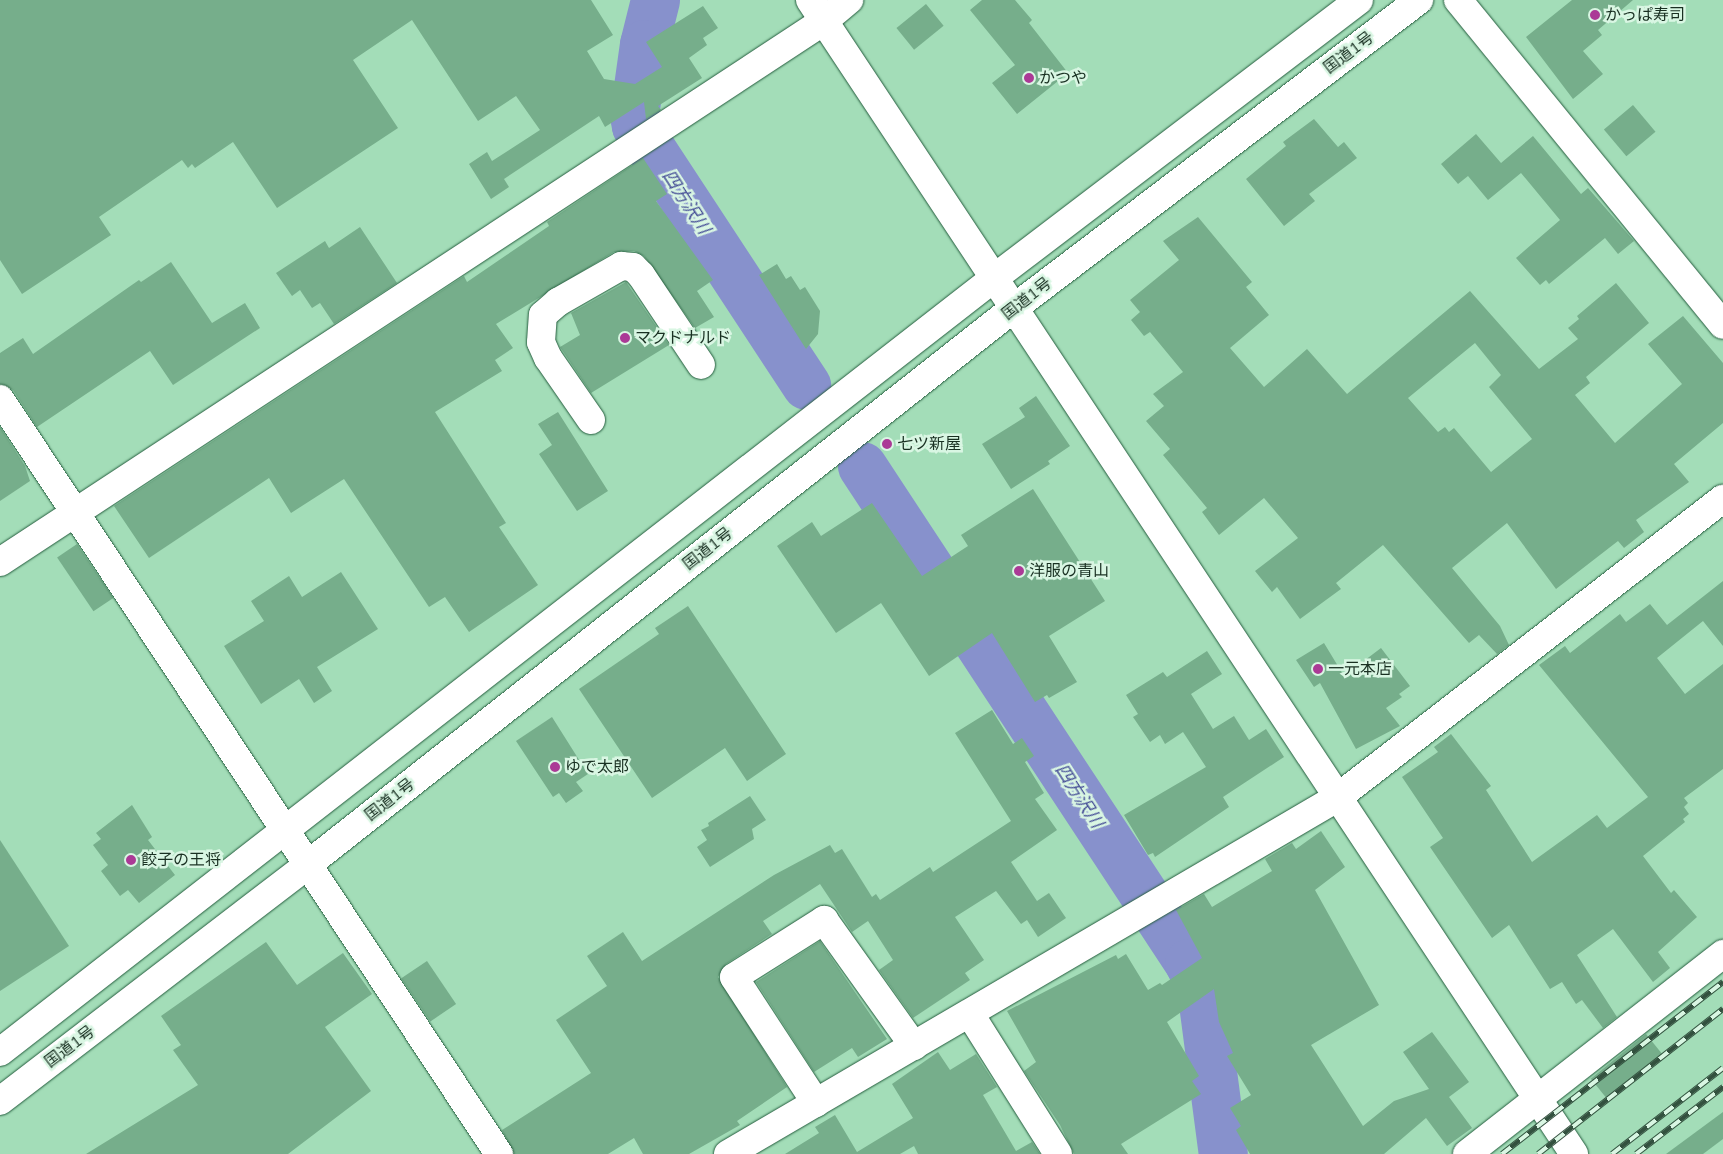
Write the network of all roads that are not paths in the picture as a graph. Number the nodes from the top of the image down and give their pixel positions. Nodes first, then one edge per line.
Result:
1 (849, 0) edge
2 (1359, 0) edge
3 (1419, 0) edge
4 (1458, 0) edge
5 (817, 11) edge
6 (993, 279) junction
7 (1014, 308) junction
8 (1723, 325) edge
9 (701, 365) dead end
10 (0, 399) edge
11 (591, 420) dead end
12 (1723, 499) edge
13 (76, 513) junction
14 (0, 562) edge
15 (1337, 798) junction
16 (284, 830) junction
17 (306, 866) junction
18 (1723, 954) edge
19 (970, 1014) junction
20 (914, 1046) junction
21 (0, 1052) edge
22 (1537, 1098) junction
23 (0, 1101) edge
24 (816, 1103) junction
25 (499, 1154) edge
26 (728, 1154) edge
27 (1058, 1154) edge
28 (1468, 1154) edge
29 (1574, 1154) edge

1 - 5 main road
2 - 6 main road
3 - 7 main road, 国道1号
4 - 8 main road
5 - 6 main road
5 - 13 main road
6 - 7 main road
6 - 16 main road
7 - 15 main road
7 - 17 main road, 国道1号
9 - 11 main road
10 - 13 main road
12 - 15 main road
13 - 14 main road
13 - 16 main road
15 - 19 main road
15 - 22 main road
16 - 17 main road
16 - 21 main road
17 - 23 main road, 国道1号
17 - 25 main road
18 - 22 main road
19 - 20 main road
19 - 27 main road
20 - 24 main road
20 - 24 main road
22 - 28 main road
22 - 29 main road
24 - 26 main road

